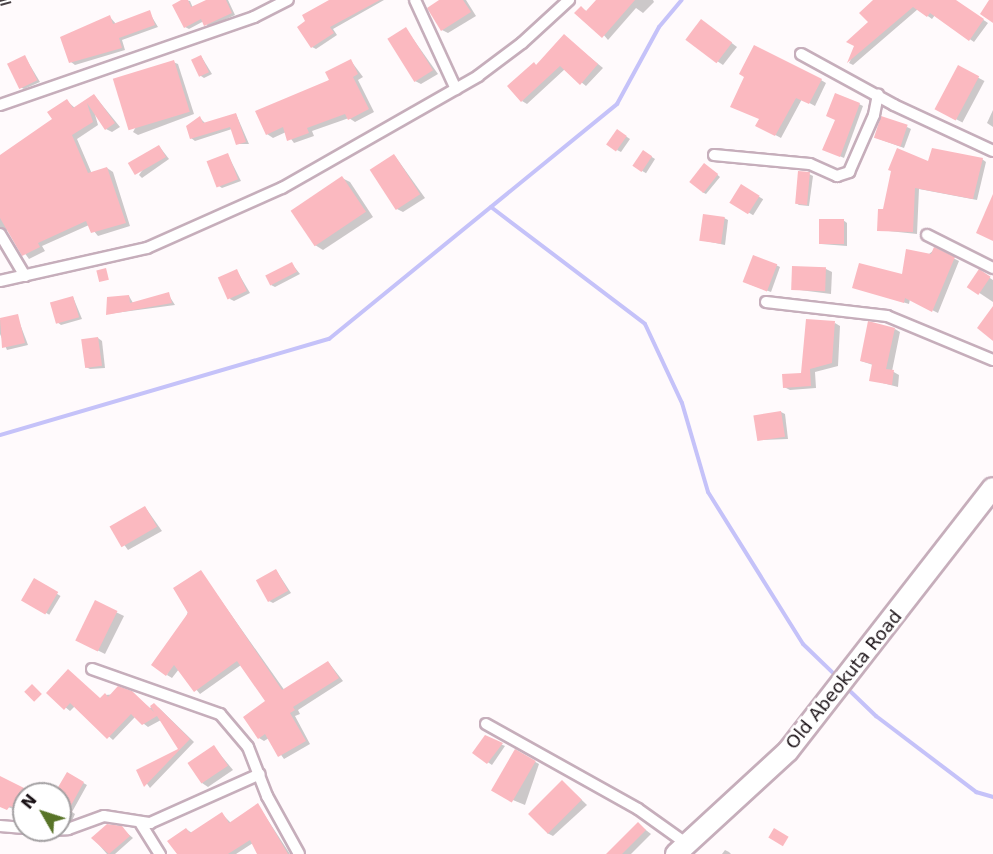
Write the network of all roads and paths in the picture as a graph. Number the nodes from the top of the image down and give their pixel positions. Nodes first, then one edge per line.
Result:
1 (288, 0) edge
2 (415, 0) edge
3 (568, 0) edge
4 (801, 54) dead end
5 (456, 89) junction
6 (878, 94) junction
7 (0, 105) edge
8 (993, 151) edge
9 (714, 155) dead end
10 (0, 234) edge
11 (927, 235) dead end
12 (993, 268) edge
13 (25, 276) junction
14 (0, 281) edge
15 (766, 302) dead end
16 (993, 360) edge
17 (993, 488) edge
18 (92, 669) dead end
19 (486, 724) dead end
20 (260, 774) junction
21 (141, 824) junction
22 (72, 828) edge
23 (680, 851) edge
24 (160, 854) edge
25 (299, 854) edge

1 - 7 street
2 - 5 street
3 - 5 street
4 - 6 street
5 - 13 street
6 - 8 street
6 - 9 street
10 - 13 street
11 - 12 street
13 - 14 street
15 - 16 street
17 - 23 highway, Old Abeokuta Road
18 - 20 street
19 - 23 street
20 - 21 street
20 - 25 street
21 - 22 street
21 - 24 street

